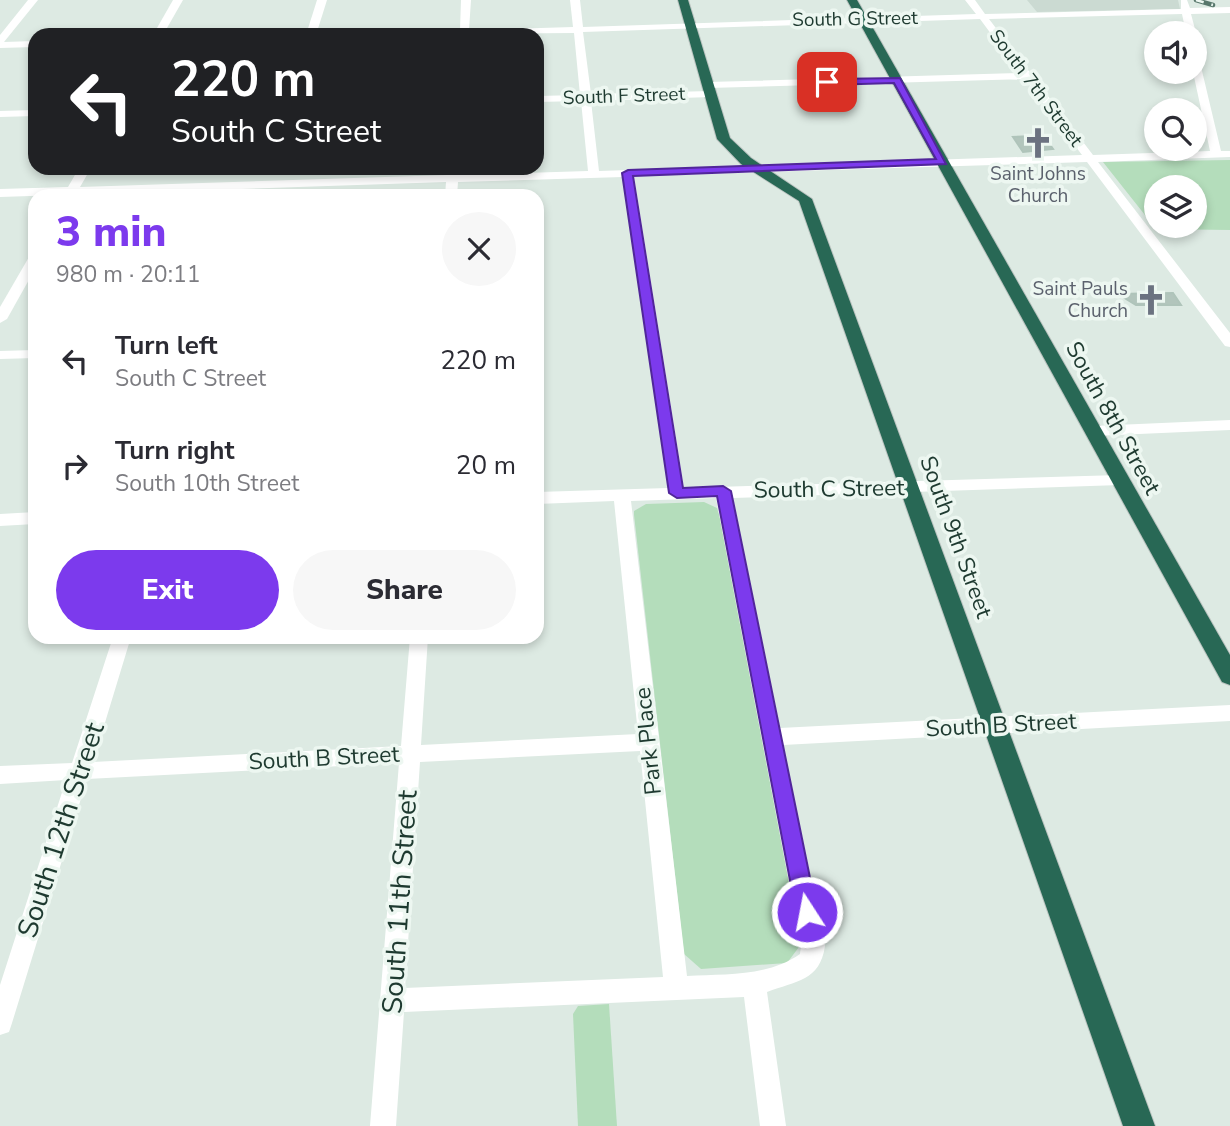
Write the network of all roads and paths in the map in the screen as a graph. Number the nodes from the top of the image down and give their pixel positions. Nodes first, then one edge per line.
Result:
1 (33, 0) edge
2 (178, 0) edge
3 (322, 0) edge
4 (466, 0) edge
5 (575, 0) edge
6 (683, 0) edge
7 (852, 0) edge
8 (970, 0) edge
9 (1184, 0) edge
10 (1230, 10) edge
11 (1186, 11) junction
12 (982, 16) junction
13 (863, 19) junction
14 (1188, 21) edge
15 (691, 25) junction
16 (162, 28) edge
17 (313, 28) edge
18 (464, 28) edge
19 (578, 29) junction
20 (544, 30) edge
21 (0, 43) edge
22 (28, 44) edge
23 (1027, 76) junction
24 (897, 80) junction
25 (1201, 84) edge
26 (710, 89) junction
27 (586, 97) junction
28 (544, 99) edge
29 (28, 113) edge
30 (0, 114) edge
31 (1216, 154) junction
32 (1230, 154) edge
33 (1090, 159) junction
34 (943, 162) junction
35 (761, 168) junction
36 (628, 173) junction
37 (544, 174) edge
38 (594, 174) junction
39 (431, 175) edge
40 (273, 189) edge
41 (0, 193) edge
42 (28, 193) edge
43 (28, 269) edge
44 (0, 319) edge
45 (1230, 343) edge
46 (28, 354) edge
47 (0, 355) edge
48 (1230, 425) edge
49 (1093, 431) junction
50 (1120, 480) junction
51 (908, 488) junction
52 (723, 491) junction
53 (677, 493) junction
54 (622, 495) junction
55 (544, 498) edge
56 (28, 519) edge
57 (0, 520) edge
58 (120, 644) edge
59 (418, 644) edge
60 (1230, 676) edge
61 (1230, 713) edge
62 (994, 726) junction
63 (772, 737) junction
64 (647, 743) junction
65 (410, 754) junction
66 (80, 771) junction
67 (0, 775) edge
68 (754, 985) junction
69 (676, 987) junction
70 (394, 1000) junction
71 (0, 1023) edge
72 (383, 1126) edge
73 (773, 1126) edge
74 (1139, 1126) edge

1 - 21 street
2 - 16 street
3 - 17 street
4 - 18 street
5 - 19 street
6 - 15 highway, South 9th Street
7 - 13 highway, South 8th Street
8 - 12 street, South 7th Street
9 - 11 street
10 - 11 street, South G Street
11 - 12 street, South G Street
11 - 14 street
12 - 13 street, South G Street
12 - 23 street, South 7th Street
13 - 15 street, South G Street
13 - 24 highway, South 8th Street
15 - 19 street, South G Street
15 - 26 highway, South 9th Street
19 - 20 street, South G Street
19 - 27 street
21 - 22 street
23 - 24 street, South F Street
23 - 33 street, South 7th Street
24 - 26 street, South F Street
24 - 34 highway, South 8th Street
25 - 31 street
26 - 27 street, South F Street
26 - 35 highway, South 9th Street
27 - 28 street, South F Street
27 - 38 street
29 - 30 street
31 - 32 street
31 - 33 street
33 - 34 street
33 - 45 street, South 7th Street
34 - 35 street
34 - 49 highway, South 8th Street
35 - 36 street
35 - 51 highway, South 9th Street
36 - 38 street
36 - 53 street
37 - 38 street
39 - 40 street
41 - 42 street
43 - 44 street
46 - 47 street
48 - 49 street
49 - 50 highway, South 8th Street
50 - 51 street, South C Street
50 - 60 highway, South 8th Street
51 - 52 street, South C Street
51 - 62 highway, South 9th Street
52 - 53 street, South C Street
52 - 63 street
53 - 54 street, South C Street
54 - 55 street, South C Street
54 - 64 street, Park Place
56 - 57 street
58 - 66 street, South 12th Street
59 - 65 street, South 11th Street
61 - 62 street, South B Street
62 - 63 street, South B Street
62 - 74 highway, South 9th Street
63 - 68 street
64 - 65 street, South B Street
64 - 69 street, Park Place
65 - 66 street, South B Street
65 - 70 street, South 11th Street
66 - 67 street, South B Street
66 - 71 street, South 12th Street
68 - 69 street
68 - 73 street
69 - 70 street
70 - 72 street, South 11th Street

